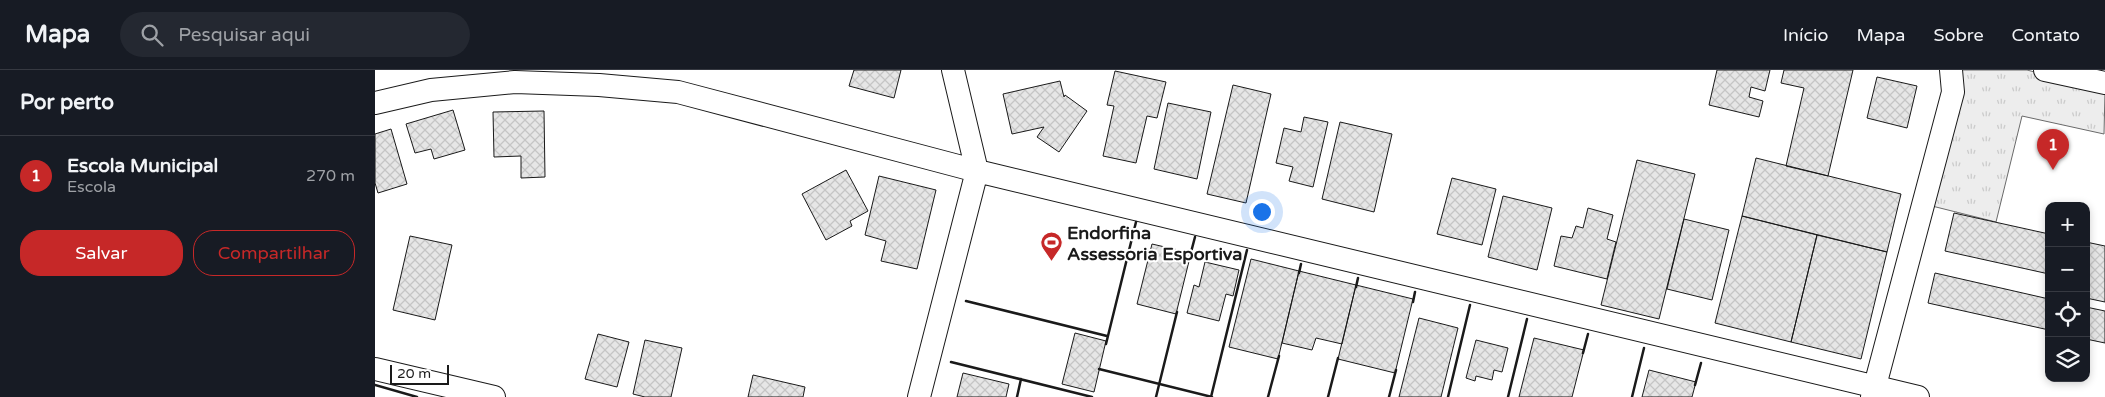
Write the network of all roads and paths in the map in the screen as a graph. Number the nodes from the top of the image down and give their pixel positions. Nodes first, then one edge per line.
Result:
1 (953, 70) edge
2 (1951, 70) edge
3 (2045, 70) edge
4 (2105, 83) edge
5 (375, 103) edge
6 (977, 171) junction
7 (375, 369) edge
8 (1873, 392) edge
9 (494, 397) edge
10 (919, 397) edge
11 (1918, 397) edge

1 - 6 street
2 - 8 street
3 - 4 street
5 - 6 street
6 - 8 street
6 - 10 street
7 - 9 street
8 - 11 street

